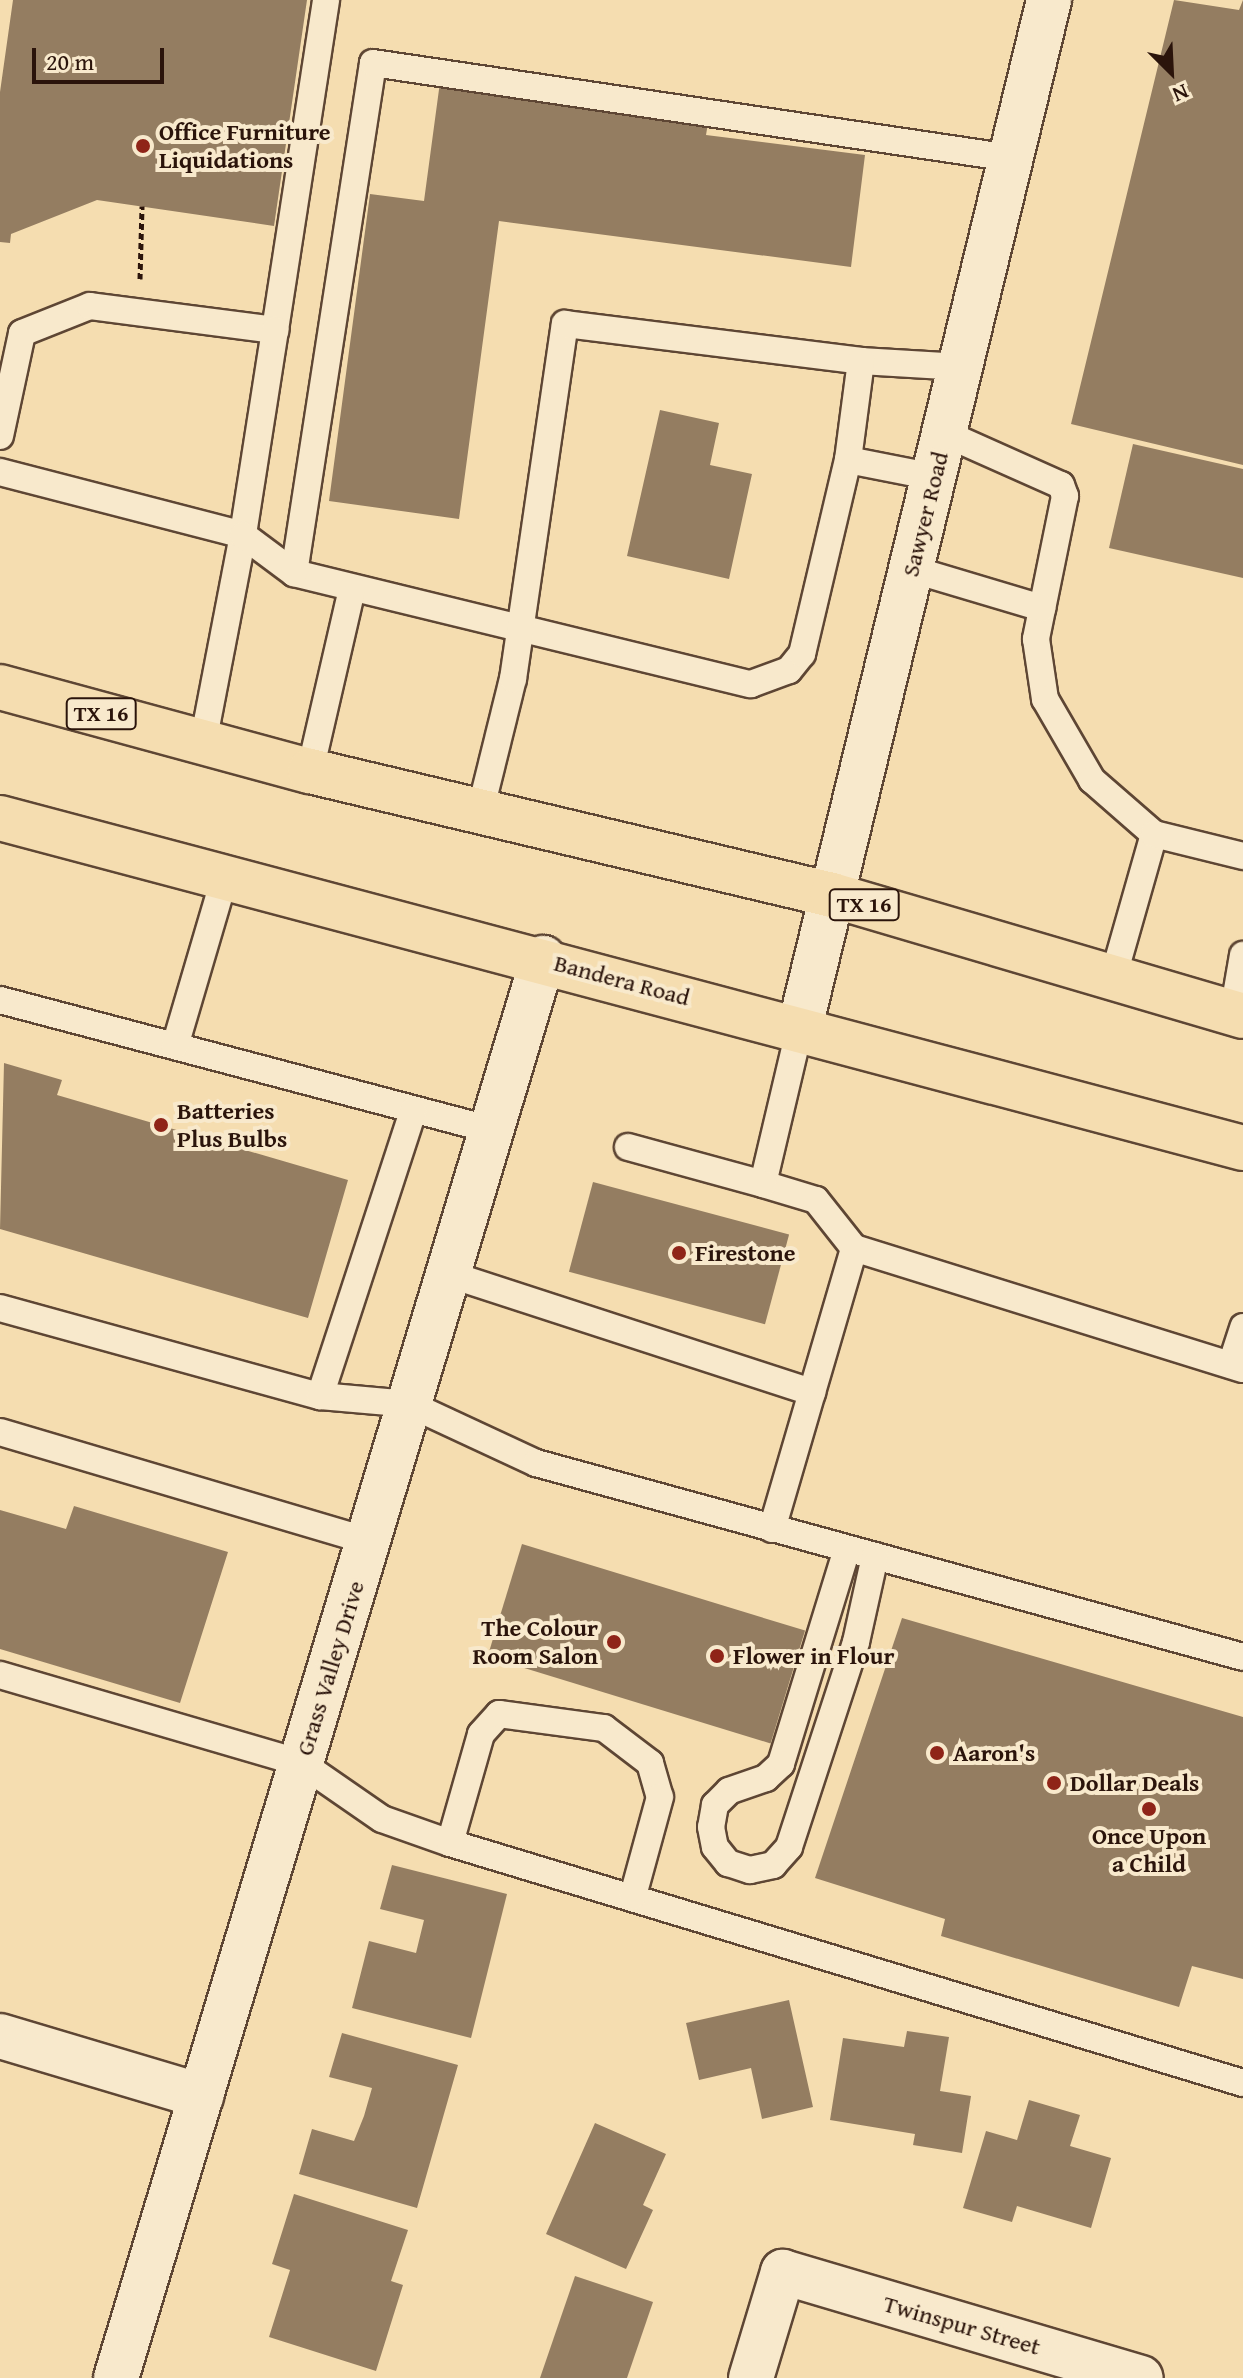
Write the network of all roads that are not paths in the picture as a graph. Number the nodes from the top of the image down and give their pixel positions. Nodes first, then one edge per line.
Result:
1 (326, 0) edge
2 (1049, 0) edge
3 (1011, 158) junction
4 (275, 330) junction
5 (861, 361) junction
6 (961, 367) junction
7 (944, 433) junction
8 (0, 436) edge
9 (848, 460) junction
10 (0, 472) edge
11 (934, 477) junction
12 (243, 535) junction
13 (911, 569) junction
14 (294, 573) junction
15 (352, 589) junction
16 (1042, 608) junction
17 (519, 629) junction
18 (0, 687) edge
19 (203, 742) junction
20 (310, 771) junction
21 (480, 812) junction
22 (0, 818) edge
23 (1154, 834) junction
24 (1243, 856) edge
25 (225, 876) junction
26 (832, 895) junction
27 (1243, 955) edge
28 (543, 958) junction
29 (1113, 978) junction
30 (1, 1002) edge
31 (1238, 1014) edge
32 (800, 1027) junction
33 (175, 1046) junction
34 (413, 1111) junction
35 (492, 1130) junction
36 (628, 1147) dead end
37 (1243, 1148) edge
38 (763, 1184) junction
39 (854, 1248) junction
40 (448, 1274) junction
41 (0, 1308) edge
42 (1243, 1327) edge
43 (1237, 1367) edge
44 (812, 1392) junction
45 (320, 1396) junction
46 (409, 1404) junction
47 (0, 1432) edge
48 (772, 1529) junction
49 (368, 1541) junction
50 (847, 1549) junction
51 (875, 1556) junction
52 (1243, 1657) edge
53 (0, 1675) edge
54 (301, 1763) junction
55 (450, 1843) junction
56 (633, 1896) junction
57 (0, 2036) edge
58 (1243, 2083) edge
59 (201, 2096) junction
60 (116, 2378) edge
61 (751, 2378) edge
62 (1141, 2378) edge

1 - 4 lane
2 - 3 street, Sawyer Road
3 - 6 street, Sawyer Road
3 - 14 lane
4 - 8 lane
4 - 12 lane
5 - 6 lane
5 - 9 lane
5 - 17 lane
6 - 7 street, Sawyer Road
7 - 11 street, Sawyer Road
7 - 16 lane
9 - 11 lane
9 - 17 lane
10 - 12 lane
11 - 13 street, Sawyer Road
12 - 14 lane
12 - 19 lane
13 - 16 lane
13 - 26 street, Sawyer Road
14 - 15 lane
15 - 17 lane
15 - 20 lane
16 - 23 lane
17 - 21 lane
18 - 19 main road, TX 16
19 - 20 main road, TX 16
20 - 21 main road, TX 16
21 - 26 main road, TX 16
22 - 25 main road, Bandera Road
23 - 24 lane
23 - 29 lane
25 - 28 main road, Bandera Road
25 - 33 lane
26 - 29 main road, TX 16
26 - 32 street, Sawyer Road
27 - 31 lane
28 - 32 main road, Bandera Road
28 - 35 street, Grass Valley Drive
29 - 31 main road, TX 16
30 - 33 lane
32 - 37 main road, Bandera Road
32 - 38 lane
33 - 34 lane
34 - 35 lane
34 - 45 lane
35 - 40 street, Grass Valley Drive
36 - 38 lane
38 - 39 lane
39 - 43 lane
39 - 44 lane
40 - 44 lane
40 - 46 street, Grass Valley Drive
41 - 45 lane
42 - 43 lane
44 - 48 lane
45 - 46 lane
46 - 48 lane
46 - 49 street, Grass Valley Drive
47 - 49 lane
48 - 50 lane
49 - 54 street, Grass Valley Drive
50 - 51 lane
50 - 51 lane
51 - 52 lane
53 - 54 lane
54 - 55 lane
54 - 59 street, Grass Valley Drive
55 - 56 lane
55 - 56 lane
56 - 58 lane
57 - 59 street
59 - 60 street, Grass Valley Drive
61 - 62 street, Twinspur Street

